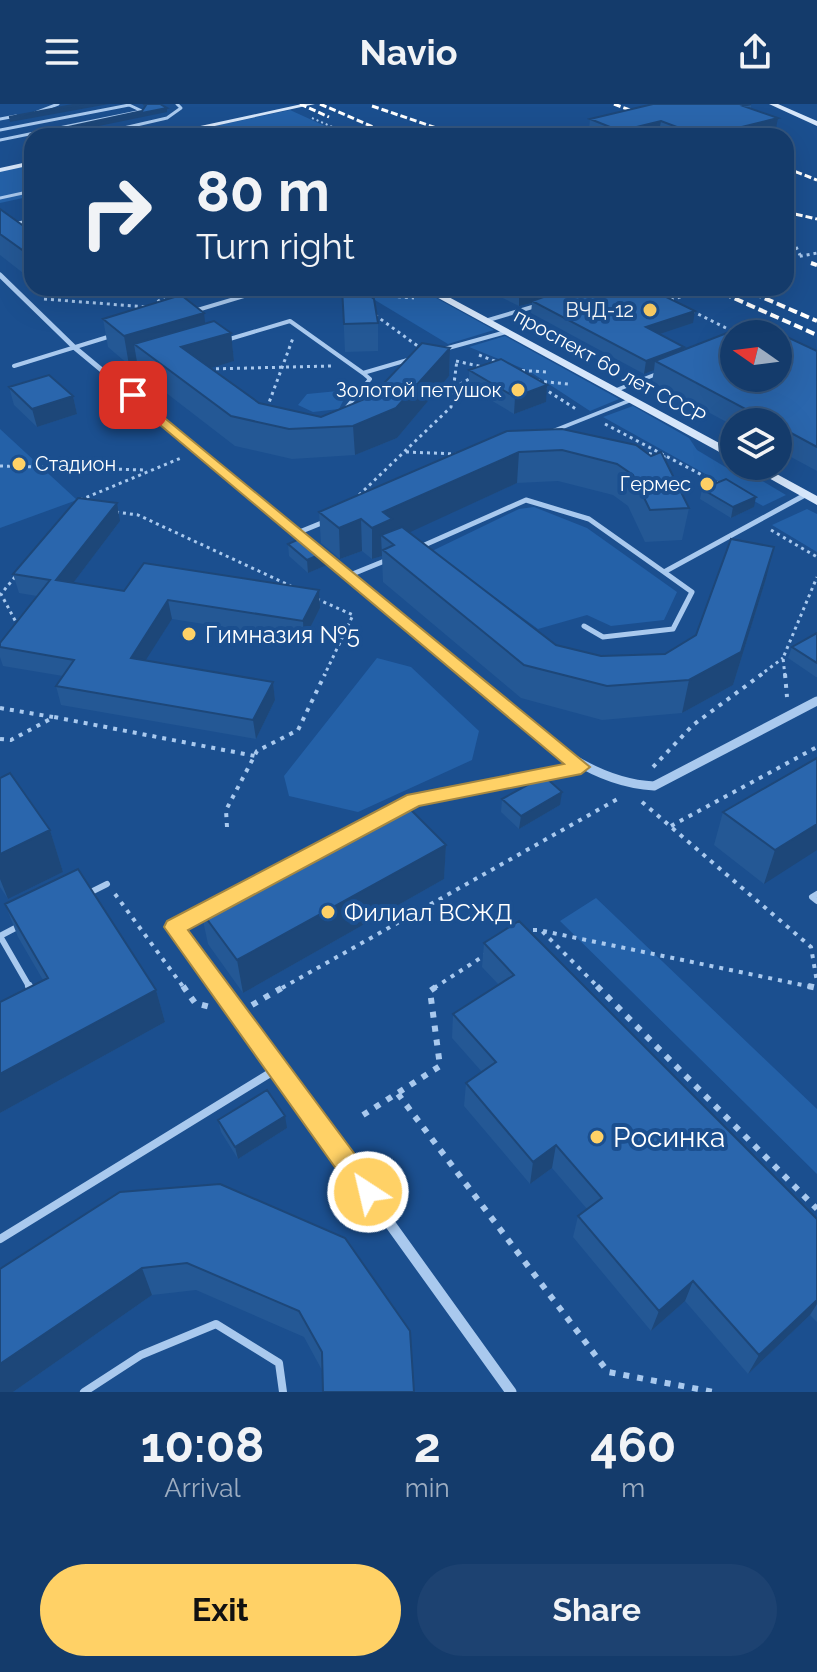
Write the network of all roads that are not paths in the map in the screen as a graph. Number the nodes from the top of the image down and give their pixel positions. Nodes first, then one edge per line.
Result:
1 (58, 104) edge
2 (177, 104) edge
3 (312, 104) edge
4 (772, 104) edge
5 (0, 119) edge
6 (817, 124) edge
7 (59, 128) edge
8 (124, 128) edge
9 (197, 128) edge
10 (0, 130) edge
11 (24, 135) edge
12 (0, 140) edge
13 (24, 165) edge
14 (0, 170) edge
15 (23, 193) dead end
16 (0, 198) edge
17 (24, 222) edge
18 (0, 227) edge
19 (0, 275) edge
20 (245, 296) edge
21 (429, 296) edge
22 (541, 305) edge
23 (180, 315) edge
24 (485, 321) junction
25 (506, 332) junction
26 (119, 334) edge
27 (216, 344) edge
28 (74, 347) junction
29 (440, 350) edge
30 (426, 354) edge
31 (147, 364) edge
32 (14, 366) dead end
33 (667, 370) edge
34 (363, 373) junction
35 (109, 376) junction
36 (614, 391) junction
37 (631, 400) junction
38 (338, 418) edge
39 (548, 433) edge
40 (720, 448) edge
41 (778, 480) edge
42 (811, 498) edge
43 (334, 518) edge
44 (297, 533) junction
45 (409, 551) edge
46 (396, 556) edge
47 (664, 572) junction
48 (350, 575) junction
49 (584, 626) dead end
50 (817, 701) edge
51 (581, 767) junction
52 (357, 830) edge
53 (107, 884) road end
54 (817, 894) edge
55 (80, 897) edge
56 (817, 901) edge
57 (217, 905) edge
58 (27, 923) edge
59 (0, 936) edge
60 (37, 1001) edge
61 (280, 1067) junction
62 (0, 1239) edge
63 (84, 1392) edge
64 (283, 1392) edge
65 (511, 1392) edge

1 - 5 lane
2 - 8 lane
3 - 9 street
4 - 6 street
7 - 10 lane
11 - 12 lane
13 - 14 street
15 - 16 lane
17 - 18 lane
19 - 28 street
20 - 23 lane
21 - 24 street, проспект 60 лет СССР
22 - 24 lane
24 - 25 street, проспект 60 лет СССР
25 - 29 lane
25 - 36 street, проспект 60 лет СССР
26 - 28 lane
27 - 34 lane
28 - 32 lane
28 - 35 street
30 - 34 lane
31 - 35 lane
33 - 36 lane
34 - 38 lane
35 - 44 street
36 - 37 street, проспект 60 лет СССР
37 - 39 lane
37 - 40 street, проспект 60 лет СССР
41 - 42 street
42 - 47 lane
43 - 44 lane
44 - 48 street
45 - 47 lane
46 - 48 lane
47 - 49 lane
48 - 51 street
50 - 51 street
51 - 52 street
53 - 55 lane
54 - 56 lane
57 - 61 street
58 - 59 lane
59 - 60 lane
61 - 62 lane
61 - 65 street
63 - 64 lane

